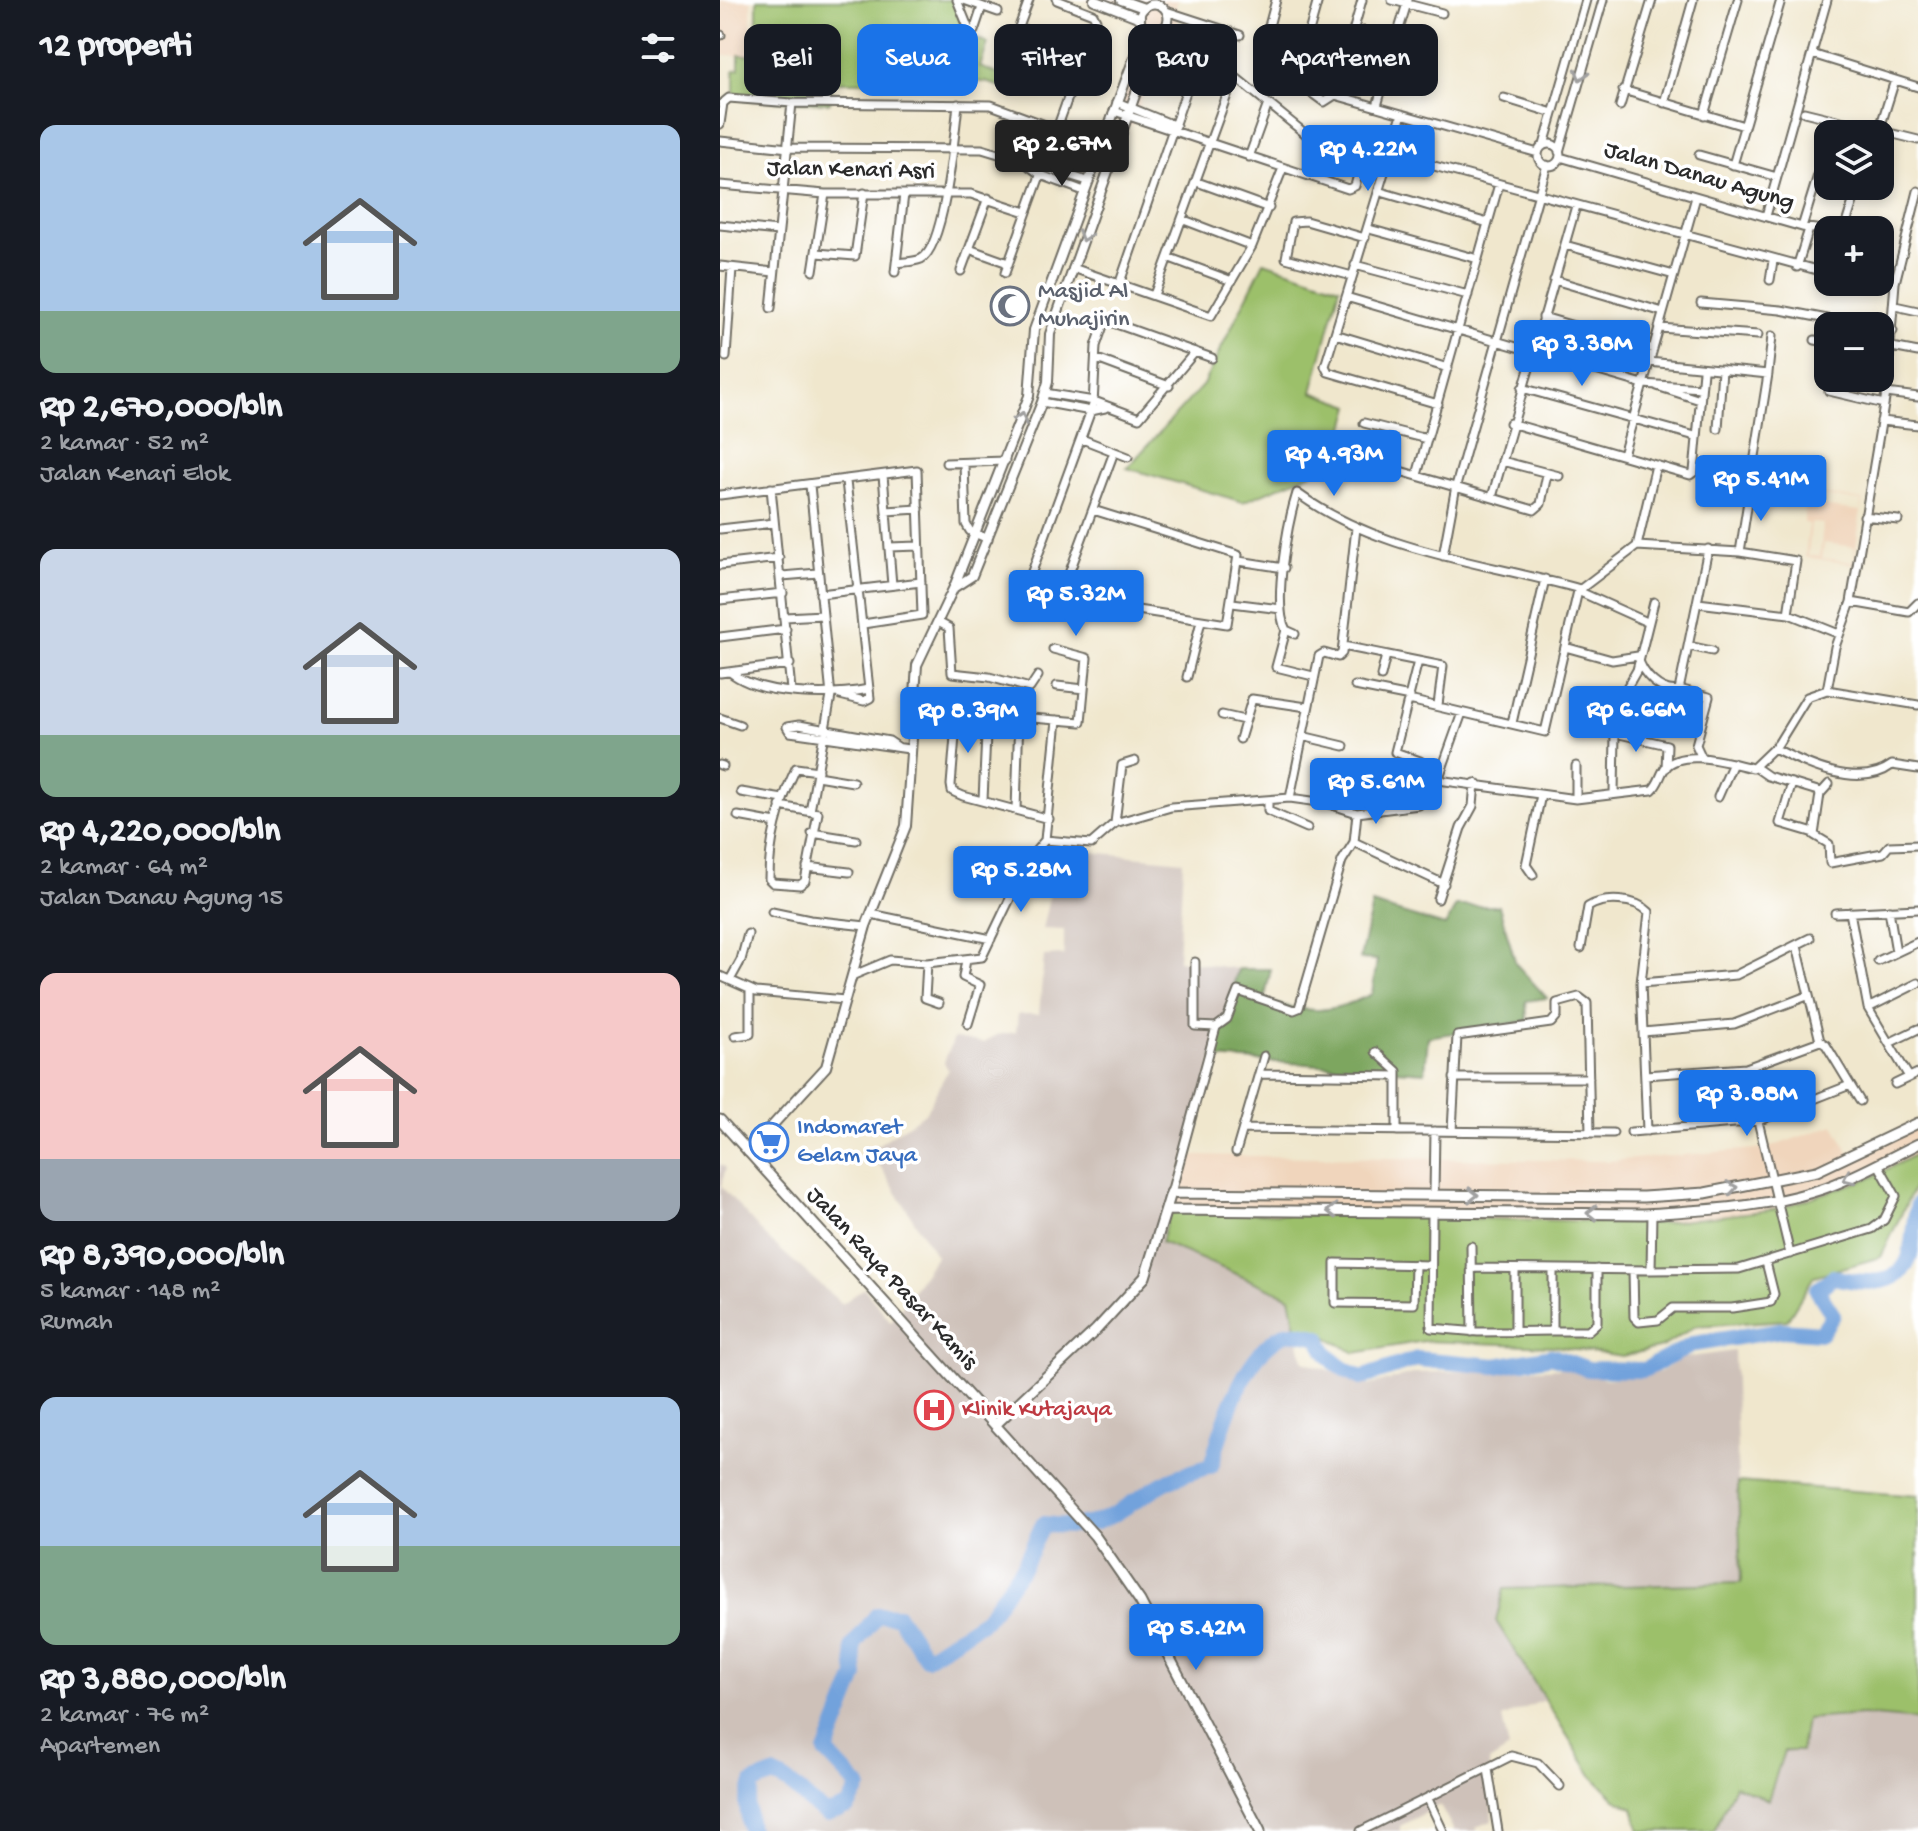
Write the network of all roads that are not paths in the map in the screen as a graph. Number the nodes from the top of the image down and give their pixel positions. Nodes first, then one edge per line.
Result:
1 (957, 0) edge
2 (964, 0) edge
3 (1029, 0) edge
4 (1057, 0) edge
5 (1094, 0) edge
6 (1121, 0) edge
7 (1276, 0) edge
8 (1318, 0) edge
9 (1362, 0) edge
10 (1392, 0) edge
11 (1586, 0) edge
12 (1603, 0) edge
13 (1652, 0) edge
14 (1693, 0) edge
15 (1738, 0) edge
16 (1781, 0) edge
17 (1827, 0) edge
18 (1155, 2) edge
19 (1408, 2) edge
20 (1165, 6) edge
21 (982, 7) junction
22 (1144, 8) junction
23 (998, 12) dead end
24 (1442, 13) dead end
25 (1140, 18) junction
26 (1020, 24) edge
27 (1093, 24) edge
28 (1143, 24) edge
29 (1270, 24) edge
30 (1311, 24) edge
31 (1355, 24) edge
32 (1401, 24) edge
33 (1240, 35) dead end
34 (1812, 54) junction
35 (1128, 73) edge
36 (1237, 78) edge
37 (1895, 80) junction
38 (1918, 87) edge
39 (1623, 90) junction
40 (1067, 96) edge
41 (1135, 96) edge
42 (1186, 96) edge
43 (1227, 96) edge
44 (1313, 96) edge
45 (1333, 96) edge
46 (1339, 96) edge
47 (1380, 96) edge
48 (1504, 98) dead end
49 (792, 103) junction
50 (1664, 103) junction
51 (958, 104) junction
52 (1268, 104) junction
53 (1377, 106) junction
54 (1620, 106) dead end
55 (1115, 107) junction
56 (1129, 111) junction
57 (1804, 112) dead end
58 (1553, 113) junction
59 (1402, 114) junction
60 (1704, 115) junction
61 (1836, 120) edge
62 (1882, 120) edge
63 (720, 124) edge
64 (1744, 126) junction
65 (1056, 129) junction
66 (1175, 129) junction
67 (1894, 134) edge
68 (1918, 140) edge
69 (720, 141) edge
70 (1210, 144) junction
71 (1544, 145) junction
72 (789, 148) junction
73 (954, 149) junction
74 (1538, 153) junction
75 (1390, 154) junction
76 (1560, 154) junction
77 (1699, 155) dead end
78 (1249, 157) junction
79 (1547, 165) junction
80 (1733, 165) junction
81 (1029, 166) junction
82 (1045, 166) junction
83 (1283, 168) junction
84 (1041, 175) junction
85 (1777, 177) junction
86 (1197, 182) junction
87 (1499, 184) junction
88 (720, 185) edge
89 (1086, 186) junction
90 (1100, 191) junction
91 (784, 192) junction
92 (1381, 192) junction
93 (864, 193) junction
94 (947, 193) junction
95 (825, 194) junction
96 (904, 194) junction
97 (1539, 196) junction
98 (1917, 196) edge
99 (1696, 197) junction
100 (1814, 197) edge
101 (988, 198) junction
102 (1576, 206) junction
103 (1269, 208) junction
104 (1026, 212) junction
105 (1766, 216) junction
106 (1184, 220) junction
107 (1488, 223) junction
108 (720, 225) edge
109 (1806, 228) junction
110 (1369, 229) junction
111 (1814, 229) edge
112 (778, 231) junction
113 (1685, 237) junction
114 (1365, 238) junction
115 (1565, 245) junction
116 (1252, 246) junction
117 (969, 249) junction
118 (817, 253) junction
119 (1170, 258) junction
120 (1478, 259) junction
121 (1773, 261) junction
122 (1008, 263) junction
123 (1355, 265) junction
124 (720, 266) edge
125 (1797, 267) junction
126 (732, 268) junction
127 (1073, 268) junction
128 (1814, 270) edge
129 (813, 271) dead end
130 (961, 271) dead end
131 (774, 272) junction
132 (1005, 273) dead end
133 (1674, 275) junction
134 (1352, 276) junction
135 (1554, 280) junction
136 (1770, 280) dead end
137 (1232, 281) junction
138 (1895, 283) joint
139 (1119, 285) junction
140 (1154, 295) junction
141 (1468, 295) junction
142 (1346, 297) junction
143 (1701, 303) dead end
144 (1895, 306) junction
145 (771, 308) dead end
146 (1918, 311) edge
147 (1663, 312) junction
148 (1814, 316) edge
149 (1543, 317) junction
150 (1894, 318) edge
151 (1659, 328) junction
152 (1034, 330) junction
153 (1458, 331) junction
154 (1050, 334) junction
155 (1335, 334) junction
156 (1758, 335) dead end
157 (1772, 336) dead end
158 (1497, 343) junction
159 (1653, 349) junction
160 (1195, 352) junction
161 (1894, 352) edge
162 (1918, 352) edge
163 (1533, 353) junction
164 (726, 357) dead end
165 (1212, 358) dead end
166 (1097, 359) junction
167 (1649, 362) junction
168 (1448, 368) junction
169 (1722, 369) junction
170 (1703, 371) dead end
171 (1768, 373) junction
172 (1643, 384) junction
173 (1655, 385) junction
174 (1169, 386) junction
175 (1522, 388) junction
176 (1701, 388) junction
177 (1833, 392) edge
178 (1886, 393) joint
179 (1918, 397) edge
180 (1044, 398) junction
181 (1700, 400) junction
182 (1094, 401) junction
183 (1438, 404) junction
184 (1884, 404) junction
185 (1105, 408) junction
186 (1091, 411) junction
187 (1633, 418) junction
188 (1881, 421) junction
189 (1364, 423) dead end
190 (1510, 423) junction
191 (1918, 425) edge
192 (1718, 429) dead end
193 (1695, 436) junction
194 (1082, 439) junction
195 (1427, 439) junction
196 (1114, 452) junction
197 (1623, 455) junction
198 (1128, 457) dead end
199 (1352, 457) dead end
200 (1502, 461) junction
201 (946, 463) dead end
202 (964, 464) junction
203 (1004, 464) junction
204 (1656, 465) junction
205 (1015, 471) junction
206 (1547, 474) junction
207 (883, 475) junction
208 (1417, 475) junction
209 (1559, 476) dead end
210 (846, 481) junction
211 (810, 485) junction
212 (1456, 486) junction
213 (771, 488) junction
214 (720, 495) edge
215 (1492, 497) junction
216 (919, 509) junction
217 (1093, 510) junction
218 (886, 511) junction
219 (1864, 516) junction
220 (981, 517) junction
221 (1898, 520) dead end
222 (995, 521) junction
223 (774, 523) junction
224 (1356, 528) junction
225 (720, 529) edge
226 (974, 533) junction
227 (988, 539) junction
228 (919, 546) junction
229 (1637, 546) junction
230 (889, 547) junction
231 (1708, 549) junction
232 (1740, 552) junction
233 (1443, 556) junction
234 (779, 558) junction
235 (1239, 561) junction
236 (720, 565) edge
237 (1284, 568) junction
238 (1070, 571) dead end
239 (818, 573) junction
240 (782, 576) junction
241 (1545, 579) junction
242 (921, 582) junction
243 (892, 585) junction
244 (954, 587) junction
245 (1026, 588) dead end
246 (858, 589) junction
247 (1579, 590) junction
248 (783, 593) junction
249 (820, 594) junction
250 (720, 600) edge
251 (1654, 602) dead end
252 (1851, 602) junction
253 (1232, 603) junction
254 (1698, 603) junction
255 (1918, 603) edge
256 (1131, 609) dead end
257 (1281, 609) junction
258 (1788, 614) junction
259 (823, 615) junction
260 (785, 617) junction
261 (1201, 621) junction
262 (938, 622) junction
263 (1647, 622) junction
264 (863, 624) junction
265 (786, 629) junction
266 (1286, 630) junction
267 (1295, 634) dead end
268 (1839, 634) junction
269 (720, 637) edge
270 (1343, 646) junction
271 (1689, 646) junction
272 (1565, 647) junction
273 (1053, 649) dead end
274 (1712, 651) dead end
275 (1386, 655) junction
276 (1638, 656) junction
277 (1418, 661) junction
278 (790, 664) junction
279 (730, 672) junction
280 (720, 673) edge
281 (1038, 676) dead end
282 (1313, 676) junction
283 (1381, 676) dead end
284 (1187, 677) dead end
285 (1057, 686) dead end
286 (1355, 686) dead end
287 (1084, 689) junction
288 (1679, 689) junction
289 (791, 690) junction
290 (1827, 690) junction
291 (836, 695) junction
292 (1409, 698) junction
293 (1438, 705) junction
294 (1918, 705) edge
295 (1307, 707) junction
296 (987, 713) junction
297 (1462, 713) junction
298 (1019, 715) junction
299 (1222, 715) dead end
300 (720, 718) edge
301 (1057, 720) junction
302 (1244, 720) junction
303 (1512, 723) junction
304 (740, 725) dead end
305 (824, 733) junction
306 (1615, 733) junction
307 (1302, 736) junction
308 (1240, 739) dead end
309 (1344, 746) dead end
310 (1774, 748) junction
311 (909, 749) junction
312 (1702, 758) junction
313 (1135, 761) dead end
314 (1420, 761) dead end
315 (1733, 763) junction
316 (1576, 766) dead end
317 (1755, 767) junction
318 (1666, 768) junction
319 (1918, 769) edge
320 (818, 774) junction
321 (1438, 780) junction
322 (853, 782) dead end
323 (1475, 783) junction
324 (1792, 783) junction
325 (1829, 784) dead end
326 (741, 792) dead end
327 (1821, 792) junction
328 (1614, 794) junction
329 (1541, 795) junction
330 (1718, 797) dead end
331 (1290, 798) junction
332 (1576, 799) junction
333 (983, 800) junction
334 (1268, 801) junction
335 (782, 803) junction
336 (1016, 810) junction
337 (810, 811) junction
338 (1357, 813) junction
339 (738, 816) dead end
340 (1049, 819) junction
341 (776, 823) junction
342 (1115, 823) junction
343 (1307, 828) dead end
344 (812, 833) junction
345 (1814, 833) junction
346 (856, 840) dead end
347 (1045, 840) junction
348 (1354, 842) junction
349 (1918, 845) edge
350 (995, 862) dead end
351 (807, 867) junction
352 (849, 872) dead end
353 (1533, 875) dead end
354 (1444, 884) junction
355 (1019, 885) junction
356 (1438, 899) dead end
357 (1918, 909) edge
358 (1889, 910) junction
359 (772, 912) dead end
360 (1850, 912) junction
361 (1835, 913) dead end
362 (871, 914) junction
363 (866, 926) junction
364 (748, 934) dead end
365 (1810, 938) dead end
366 (991, 939) junction
367 (1918, 942) edge
368 (1797, 946) junction
369 (1581, 948) dead end
370 (1896, 952) junction
371 (966, 960) junction
372 (1878, 961) dead end
373 (1195, 962) dead end
374 (927, 963) junction
375 (854, 975) junction
376 (720, 976) edge
377 (730, 980) junction
378 (1641, 983) junction
379 (1918, 983) edge
380 (750, 990) junction
381 (1807, 996) junction
382 (845, 1000) junction
383 (939, 1003) dead end
384 (1868, 1008) junction
385 (968, 1024) dead end
386 (1216, 1027) junction
387 (1918, 1029) edge
388 (1643, 1032) junction
389 (735, 1036) dead end
390 (1820, 1041) junction
391 (1889, 1043) junction
392 (1376, 1052) dead end
393 (1264, 1056) dead end
394 (1738, 1070) junction
395 (1918, 1073) edge
396 (1259, 1074) junction
397 (1645, 1075) junction
398 (1397, 1076) junction
399 (1909, 1077) junction
400 (1454, 1078) junction
401 (1589, 1078) junction
402 (1895, 1084) dead end
403 (1850, 1085) junction
404 (1860, 1101) dead end
405 (720, 1120) edge
406 (1758, 1121) junction
407 (1740, 1123) junction
408 (1918, 1123) edge
409 (1243, 1129) junction
410 (1397, 1131) junction
411 (1435, 1131) junction
412 (1452, 1131) junction
413 (1647, 1131) junction
414 (1631, 1132) dead end
415 (1590, 1133) junction
416 (1613, 1133) dead end
417 (1918, 1144) edge
418 (748, 1152) junction
419 (1236, 1152) dead end
420 (1878, 1164) junction
421 (1776, 1190) junction
422 (1171, 1193) junction
423 (1434, 1194) junction
424 (1417, 1195) junction
425 (1166, 1210) junction
426 (1416, 1212) junction
427 (1432, 1212) junction
428 (1652, 1213) junction
429 (1471, 1246) dead end
430 (1790, 1254) junction
431 (1766, 1262) junction
432 (1415, 1264) junction
433 (1431, 1265) junction
434 (1471, 1268) junction
435 (1515, 1269) junction
436 (1553, 1269) junction
437 (1597, 1269) junction
438 (1633, 1270) junction
439 (1651, 1270) junction
440 (1553, 1331) junction
441 (1472, 1332) junction
442 (1515, 1332) junction
443 (995, 1425) junction
444 (1488, 1769) junction
445 (1560, 1786) dead end
446 (1428, 1799) junction
447 (1260, 1831) edge
448 (1361, 1831) edge
449 (1443, 1831) edge
450 (1498, 1831) edge

1 - 21 street
2 - 21 street
3 - 26 street
4 - 27 street
5 - 25 street
6 - 22 street
7 - 29 street
8 - 30 street
9 - 31 street
10 - 19 street
11 - 58 street
12 -> 76 street
13 - 39 street
14 - 50 street
15 - 60 street
16 - 64 street
17 - 34 street
18 - 20 street
18 - 22 street
19 - 24 street
19 - 32 street
20 - 33 street
21 - 23 street
22 - 25 street
25 - 28 street
34 - 37 street
34 - 85 street
35 - 55 street
36 - 52 street
37 - 38 street
37 - 62 street
39 - 50 street
39 - 54 street
40 - 65 street
41 - 56 street
42 - 66 street
43 - 70 street
44 - 45 street
46 - 53 street
47 - 53 street
48 - 58 street
49 - 51 street
49 - 63 street
49 - 72 street
50 - 60 street
51 - 65 street
51 - 73 street
52 - 78 street
52 - 83 street
53 - 59 street
55 - 56 street
55 - 89 street
56 - 66 street
56 - 90 street
57 - 61 street
58 - 71 street
59 - 74 street
59 - 75 street
60 - 64 street
64 - 80 street
65 - 82 street
66 - 70 street
66 - 139 street
67 - 68 street
69 - 72 street
70 - 78 street
70 - 86 street
71 - 74 street
71 - 76 street
72 - 73 street
72 - 91 street
73 - 81 street
73 - 94 street
74 - 79 street
75 - 87 street
75 - 92 street
76 - 79 street
76 - 99 street, Jalan Danau Agung
77 - 80 street
78 - 83 street
79 - 97 street
80 - 85 street
81 - 82 street
81 - 84 street
82 - 84 street
82 - 89 street
83 - 103 street
84 - 89 street
84 - 104 street
85 - 105 street
86 - 103 street
86 - 106 street
87 - 97 street
87 - 107 street
88 - 91 street, Jalan Kenari Asri
89 - 90 street
89 - 152 street
90 -> 127 street
91 - 95 street, Jalan Kenari Asri
91 - 112 street
92 - 107 street
92 - 110 street
93 - 95 street, Jalan Kenari Asri
93 - 96 street, Jalan Kenari Asri
93 - 118 street
94 - 96 street, Jalan Kenari Asri
94 - 96 street
94 - 101 street, Jalan Kenari Asri
95 - 118 street
97 - 102 street
97 - 158 street
98 - 138 street
99 - 105 street, Jalan Danau Agung
99 - 113 street
100 - 109 street
101 - 104 street, Jalan Kenari Asri
101 - 117 street
102 - 113 street
102 - 115 street
103 - 116 street
104 - 122 street
105 - 109 street, Jalan Danau Agung
106 - 116 street
106 - 119 street
107 - 120 street
108 - 112 street
109 - 111 street, Jalan Danau Agung
109 - 125 street
110 - 114 street
110 - 120 street
112 - 131 street
113 - 121 street
113 - 133 street
114 - 123 street
114 - 134 street
115 - 133 street
115 - 135 street
116 - 137 street
117 - 122 street
117 - 130 street
118 - 129 street
119 - 137 street
119 - 140 street
120 - 141 street
121 - 125 street
121 - 136 street
122 - 132 street
123 - 134 street
123 - 141 street
124 - 126 street
125 - 128 street
126 - 131 street
126 - 164 street
127 - 139 street
127 - 154 street
131 - 145 street
133 - 147 street
134 - 142 street
135 - 147 street
135 - 149 street
137 - 140 street
138 - 144 street
139 - 140 street
141 - 153 street
142 - 153 street
142 - 155 street
143 - 148 street
144 - 146 street
144 - 150 street
147 - 151 street
149 - 159 street
149 - 163 street
151 - 156 street
151 - 159 street
152 - 154 street
203 -> 152 street
153 - 158 street
153 - 168 street
154 - 180 street
155 - 168 street
155 - 183 street
157 - 171 street
158 - 163 street
158 - 212 street
159 - 167 street
160 - 165 street
160 - 166 street
160 - 174 street
161 - 162 street
163 - 172 street
163 - 175 street
166 - 174 street
166 - 182 street
167 - 169 street
167 - 172 street
168 - 183 street
169 - 171 street
169 - 192 street
170 - 176 street
171 - 232 street
172 - 173 street
172 - 187 street
173 - 176 street
173 - 181 street
174 - 185 street
175 - 187 street
175 - 190 street
176 - 181 street
177 - 184 street
178 - 179 street
178 - 184 street
180 - 182 street
180 - 186 street
180 - 205 street
181 - 193 street
182 - 185 street
182 - 186 street
183 - 195 street
184 - 188 street
185 - 186 street
186 - 194 street
187 - 193 street
187 - 197 street
188 - 191 street
188 - 219 street
189 - 195 street
190 - 197 street
190 - 200 street
193 - 204 street
194 - 196 street
194 - 245 street
195 - 208 street
196 - 198 street
196 - 217 street
197 - 204 street
199 - 208 street
200 - 206 street
200 - 215 street
201 - 202 street
202 - 203 street
202 - 226 street
203 - 205 street
203 - 220 street
204 - 229 street
205 - 222 street
206 - 209 street
206 - 215 street
207 - 210 street
207 - 216 street
207 - 218 street
208 - 212 street
210 - 211 street
210 - 246 street
211 - 213 street
211 - 239 street
212 - 215 street
212 - 233 street
213 - 214 street
213 - 223 street
216 - 218 street
216 - 228 street
217 - 235 street
217 - 238 street
218 - 230 street
219 - 221 street
219 - 252 street
220 - 222 street
220 - 226 street
222 - 227 street
223 - 225 street
223 - 234 street
224 - 233 street
224 - 237 street
224 - 270 street
226 - 227 street
226 - 244 street
227 - 244 street
228 - 230 street
228 - 242 street
229 - 231 street
229 - 247 street
230 - 243 street
231 - 232 street
231 - 254 street
232 - 258 street
233 - 241 street
234 - 236 street
234 - 240 street
235 - 237 street
235 - 253 street
237 - 257 street
239 - 240 street
239 - 249 street
240 - 248 street
241 - 247 street
241 - 303 street
242 - 243 street
242 - 264 street
243 - 246 street
244 - 262 street
246 - 249 street
246 - 264 street
247 - 263 street
247 - 272 street
248 - 250 street
248 - 260 street
249 - 259 street
251 - 263 street
252 - 255 street
252 - 268 street
253 - 257 street
253 - 261 street
254 - 258 street
254 - 271 street
256 - 261 street
257 - 266 street
258 - 268 street
259 - 260 street
259 - 291 street
260 - 265 street
261 - 284 street
262 - 281 street
262 - 311 street
263 - 276 street
264 - 291 street
265 - 269 street
265 - 278 street
266 - 267 street
266 - 282 street
268 - 290 street
270 - 275 street
270 - 282 street
271 - 274 street
271 - 288 street
272 - 276 street
272 - 303 street
273 - 287 street
275 - 277 street
275 - 283 street
276 - 288 street
276 - 306 street
277 - 292 street
277 - 293 street
278 - 279 street
278 - 289 street
279 - 280 street
279 - 289 street
282 - 295 street
285 - 287 street
286 - 292 street
287 - 301 street
288 - 312 street
289 - 291 street
290 - 294 street
290 - 310 street
291 - 305 street
292 - 293 street
292 - 314 street
293 - 297 street
295 - 302 street
295 - 307 street
296 - 298 street
296 - 333 street
296 - 333 street
297 - 303 street
297 - 321 street
298 - 301 street
298 - 336 street
299 - 302 street
300 - 304 street
301 - 340 street
302 - 308 street
305 - 311 street
305 - 320 street
306 - 318 street
306 - 328 street
307 - 309 street
307 - 331 street
310 - 317 street
310 - 319 street
311 - 362 street
312 - 315 street
312 - 318 street
313 - 342 street
315 - 317 street
315 - 330 street
316 - 332 street
317 - 324 street
318 - 328 street
320 - 322 street
320 - 335 street
320 - 337 street
321 - 323 street
321 - 338 street
323 - 329 street
323 - 354 street
324 - 327 street
324 - 345 street
325 - 327 street
326 - 335 street
327 - 345 street
328 - 332 street
329 - 332 street
329 - 353 street
331 - 334 street
331 - 338 street
333 - 336 street
334 - 342 street
334 - 343 street
335 - 337 street
335 - 341 street
336 - 340 street
337 - 344 street
338 - 348 street
339 - 341 street
340 - 347 street
341 - 351 street
342 - 347 street
344 - 346 street
344 - 351 street
345 - 349 street
347 - 355 street
348 - 354 street
348 - 386 street
350 - 355 street
351 - 352 street
354 - 356 street
355 - 366 street
357 - 358 street
358 - 360 street
358 - 370 street
359 - 363 street
360 - 361 street
360 - 384 street
362 - 363 street
362 - 366 street
363 - 375 street
364 - 377 street
365 - 368 street
366 - 371 street
367 - 370 street
368 - 378 street
368 - 381 street
369 - 378 street
370 - 372 street
371 - 374 street
371 - 385 street
373 - 386 street
374 - 375 street
374 - 383 street
375 - 382 street
376 - 377 street
377 - 380 street
378 - 388 street
379 - 384 street
380 - 382 street
380 - 389 street
381 - 388 street
381 - 390 street
382 - 418 street
384 - 391 street
386 - 422 street
387 - 391 street
388 - 397 street
390 - 394 street
390 - 403 street
391 - 399 street
392 - 398 street
393 - 396 street
394 - 397 street
394 - 407 street
395 - 399 street
396 - 398 street
396 - 409 street
397 - 413 street
398 - 410 street
399 - 402 street
400 - 401 street
400 - 401 street
400 - 412 street
401 - 415 street
403 - 404 street
403 - 406 street
405 - 418 main road, Jalan Raya Pasar Kamis
406 - 407 street
406 - 421 street
407 - 413 street
408 - 421 main road
409 - 410 street
409 - 419 street
410 - 411 street
411 - 412 street
411 - 423 street
412 - 415 street
413 - 414 street
415 - 416 street
417 - 420 main road
418 - 443 main road, Jalan Raya Pasar Kamis
420 -> 421 main road
420 - 430 street
423 -> 421 main road
421 - 428 main road
421 - 430 street
422 - 424 main road
422 - 425 main road
423 - 424 main road
424 - 426 main road
426 -> 425 main road
425 - 443 main road
426 - 427 main road
428 -> 427 main road
427 - 433 street
428 - 439 street
429 - 434 street
430 - 431 street
431 - 438 street
431 - 439 street
432 - 432 street
432 - 433 street
433 - 441 street
434 - 435 street
434 - 441 street
435 - 436 street
435 - 442 street
436 - 437 street
436 - 440 street
437 - 438 street
437 - 440 street
438 - 439 street
440 - 442 street
441 - 442 street
443 - 447 main road, Jalan Raya Pasar Kamis
444 - 445 street
444 - 446 street
444 - 450 street
446 - 448 street
446 - 449 street

